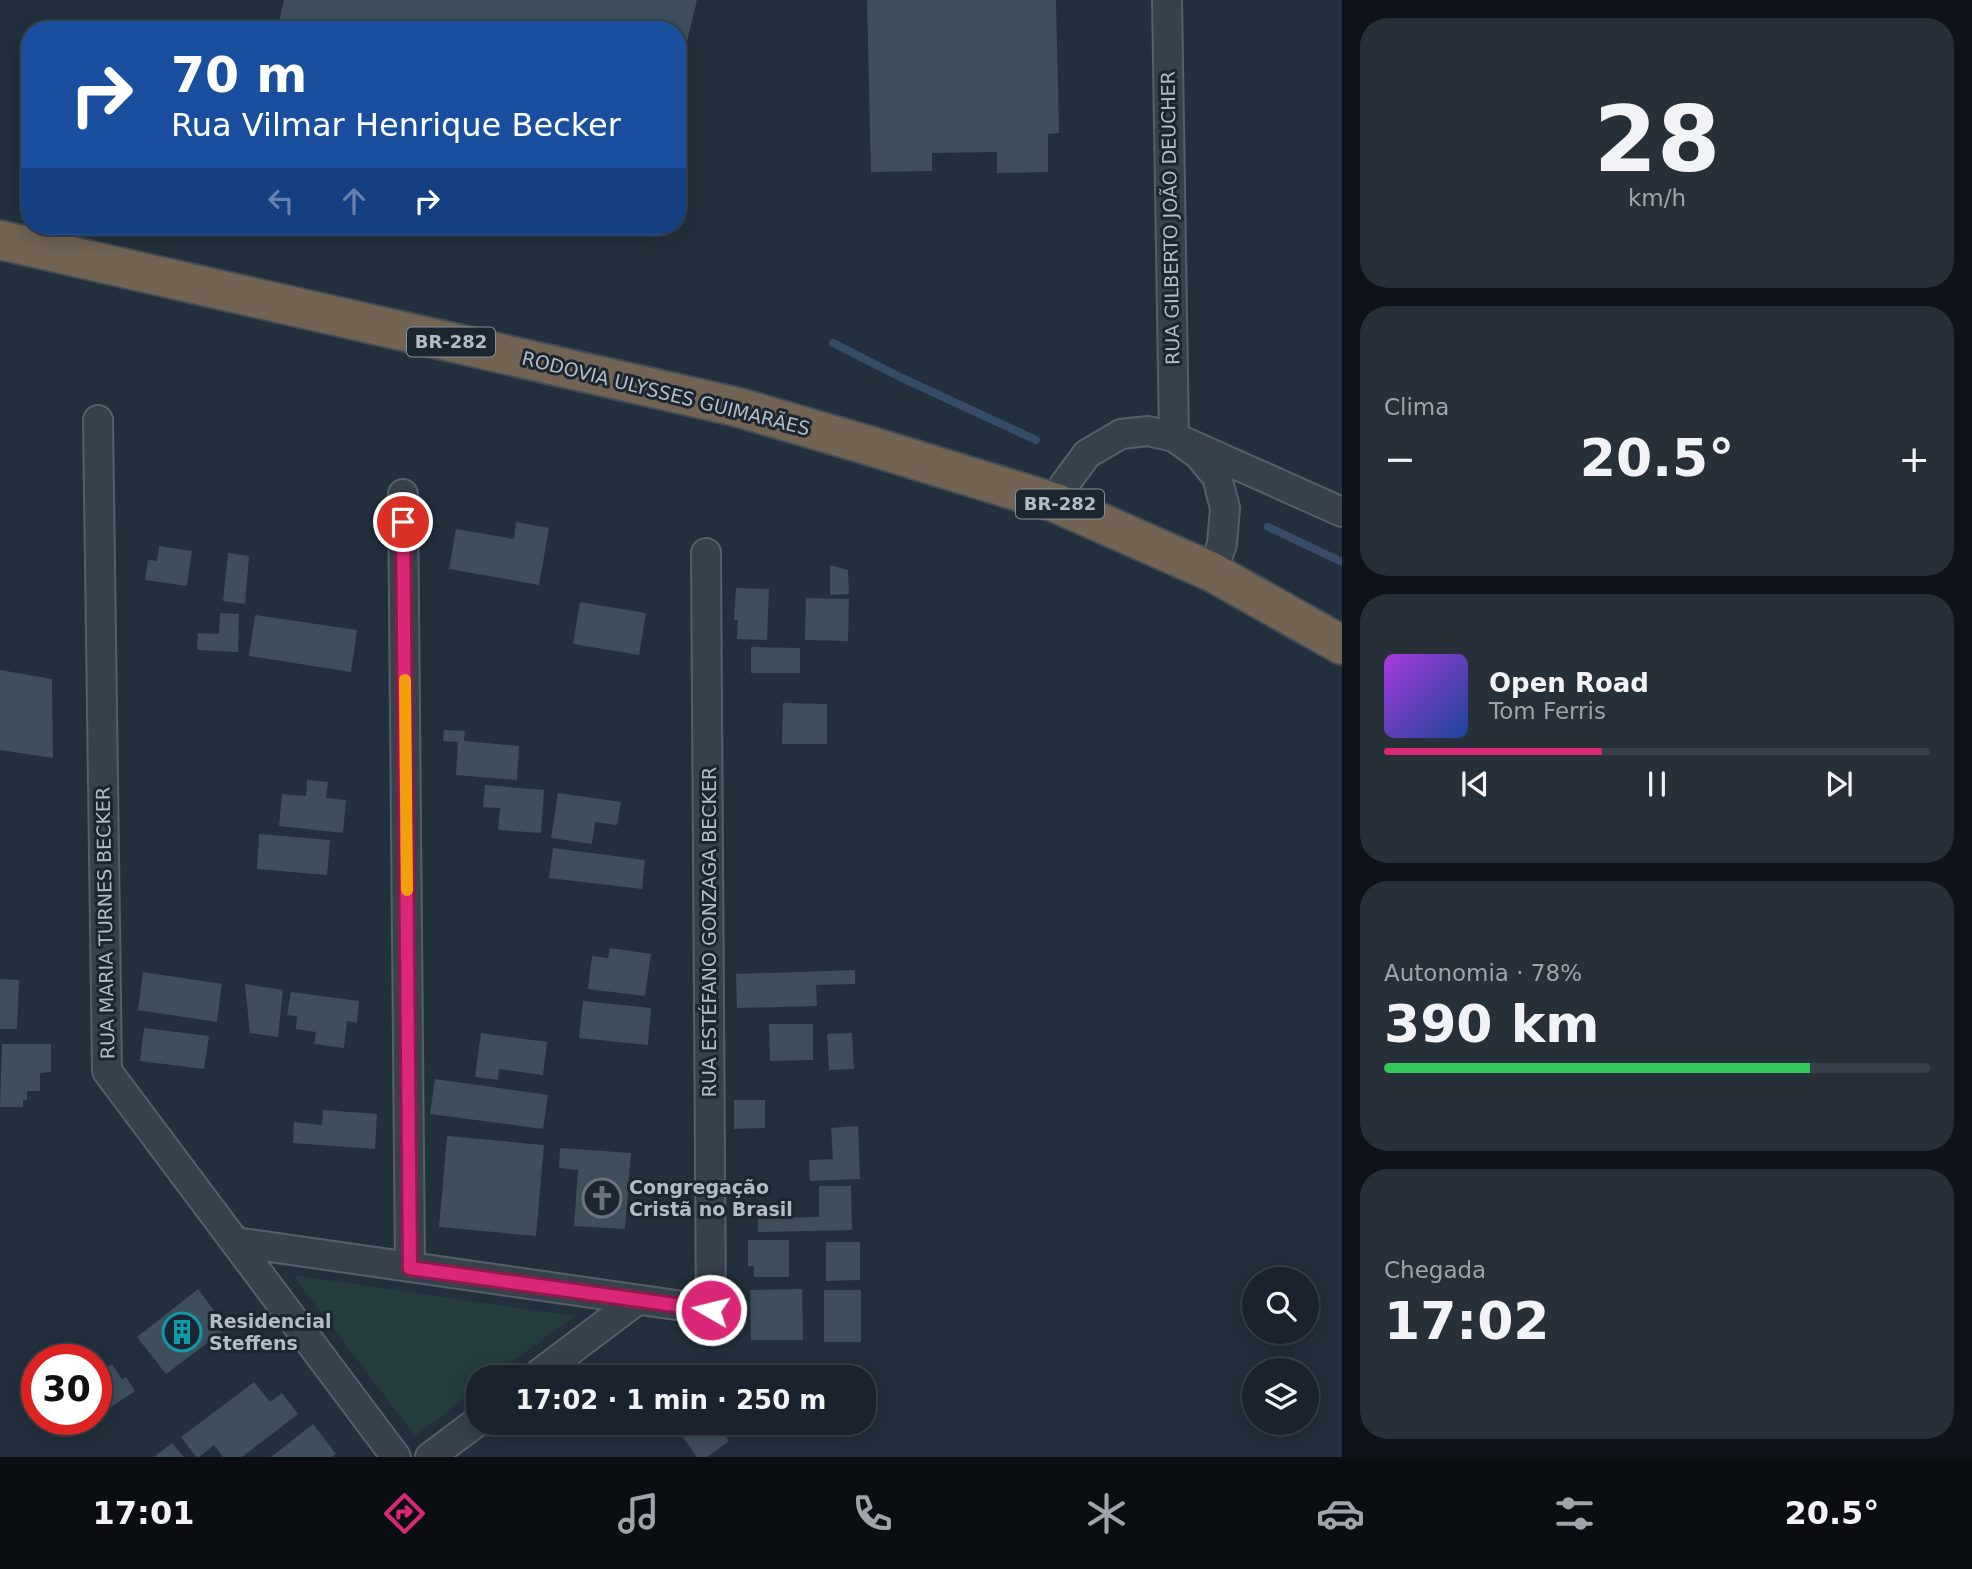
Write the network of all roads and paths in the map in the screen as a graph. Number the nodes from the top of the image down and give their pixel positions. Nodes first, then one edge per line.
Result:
1 (1167, 0) edge
2 (0, 240) edge
3 (98, 420) dead end
4 (1174, 437) junction
5 (403, 494) dead end
6 (1056, 503) junction
7 (1342, 512) edge
8 (706, 553) dead end
9 (1227, 580) junction
10 (1342, 645) edge
11 (1342, 674) edge
12 (235, 1242) junction
13 (410, 1268) junction
14 (637, 1300) junction
15 (551, 1365) edge
16 (466, 1430) edge
17 (396, 1457) edge
18 (430, 1457) edge

1 - 4 street, RUA GILBERTO JOÃO DEUCHER
2 - 6 highway, RODOVIA ULYSSES GUIMARÃES / BR-282
3 - 12 street, RUA MARIA TURNES BECKER
4 - 6 street
4 - 7 street
4 - 9 street
5 - 13 street
6 - 9 highway, RODOVIA ULYSSES GUIMARÃES / BR-282
8 - 14 street, RUA ESTÉFANO GONZAGA BECKER
9 - 10 highway, RODOVIA ULYSSES GUIMARÃES / BR-282
9 - 11 highway
12 - 13 street
12 - 17 street, RUA MARIA TURNES BECKER
13 - 14 street
14 - 15 street
16 - 18 street

